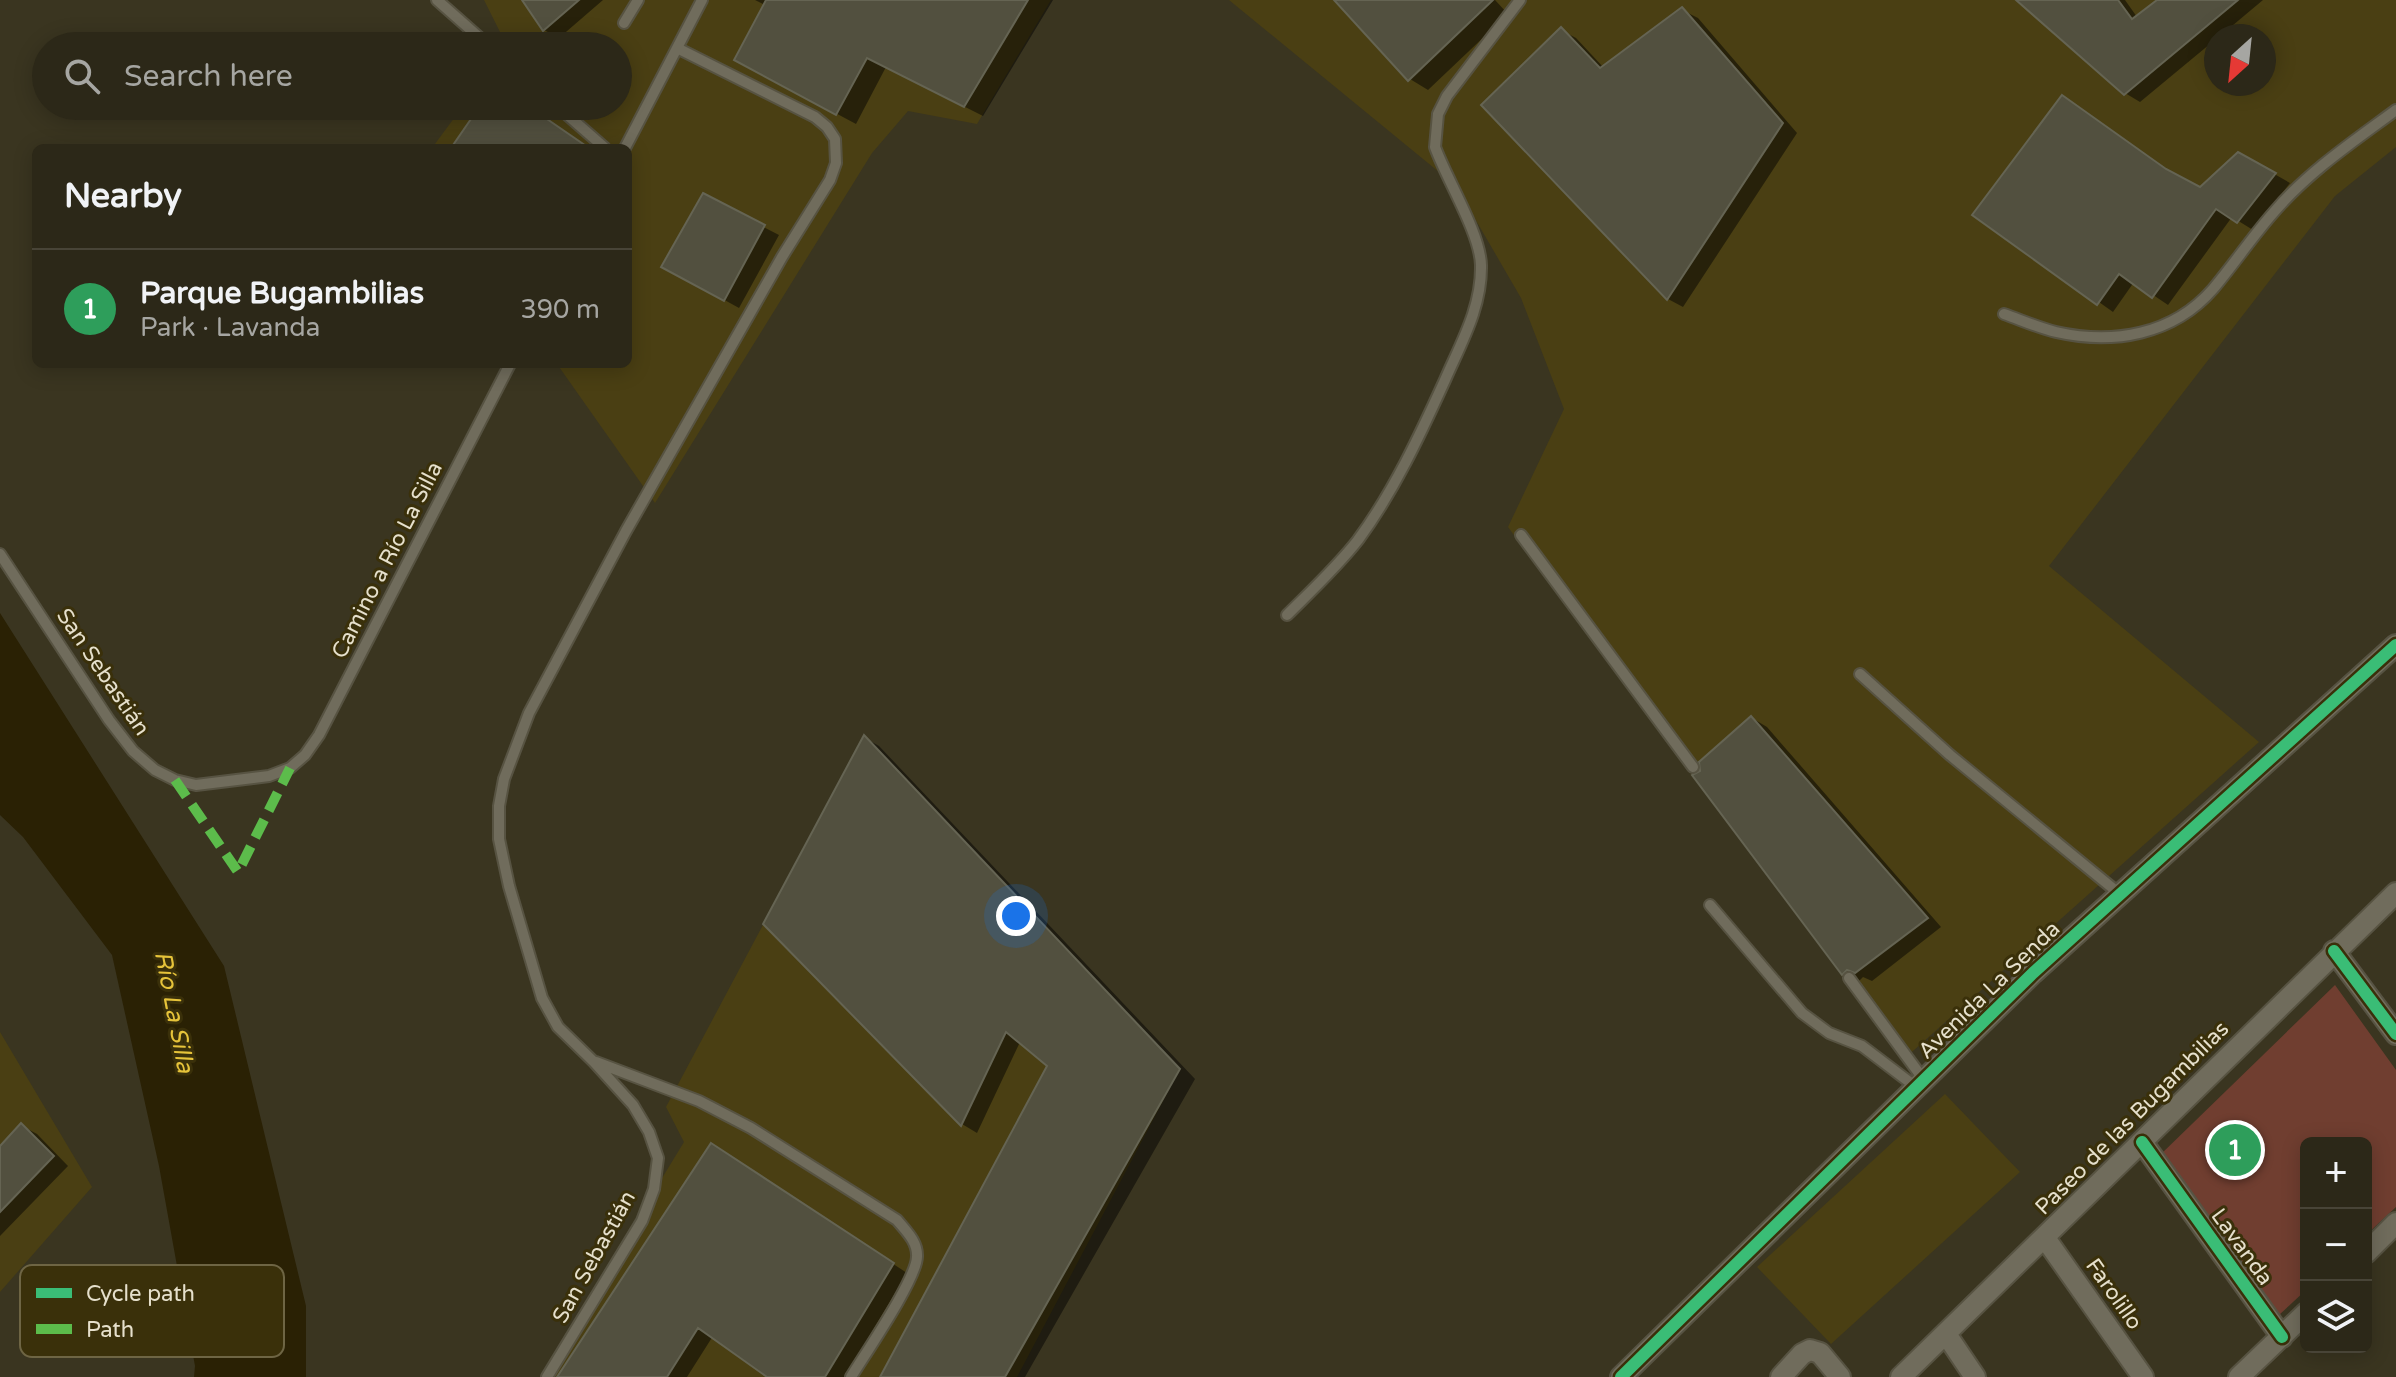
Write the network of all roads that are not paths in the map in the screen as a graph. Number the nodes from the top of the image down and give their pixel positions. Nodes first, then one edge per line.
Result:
1 (437, 0) edge
2 (638, 0) edge
3 (702, 0) edge
4 (1520, 0) edge
5 (624, 23) dead end
6 (473, 32) edge
7 (677, 48) junction
8 (2396, 110) edge
9 (573, 120) edge
10 (600, 144) edge
11 (627, 144) edge
12 (2004, 314) dead end
13 (508, 368) edge
14 (1521, 535) dead end
15 (0, 554) edge
16 (1287, 615) dead end
17 (2396, 645) edge
18 (1860, 674) dead end
19 (1693, 767) dead end
20 (290, 768) joint
21 (2396, 893) edge
22 (2121, 895) junction
23 (1710, 905) dead end
24 (2334, 951) junction
25 (1849, 978) dead end
26 (2396, 1034) edge
27 (594, 1062) junction
28 (1920, 1084) junction
29 (2142, 1142) junction
30 (2396, 1223) edge
31 (2045, 1238) junction
32 (2372, 1247) edge
33 (2300, 1319) edge
34 (1946, 1334) junction
35 (2282, 1337) junction
36 (547, 1377) edge
37 (851, 1377) edge
38 (1621, 1377) edge
39 (1781, 1377) edge
40 (1840, 1377) edge
41 (1901, 1377) edge
42 (1975, 1377) edge
43 (2143, 1377) edge
44 (2239, 1377) edge

1 - 6 lane
2 - 5 lane
3 - 7 lane
4 - 16 lane
7 - 11 lane
7 - 27 lane, San Sebastián
8 - 12 lane
9 - 10 lane
13 - 20 lane, Camino a Río La Silla
14 - 19 lane
15 - 20 lane, San Sebastián
17 - 22 street, Avenida La Senda
18 - 22 lane
21 - 24 street, Paseo de las Bugambilias
22 - 28 street, Avenida La Senda
23 - 28 lane
24 - 26 street
24 - 29 street, Paseo de las Bugambilias
25 - 28 lane
27 - 36 lane, San Sebastián
27 - 37 lane
28 - 38 street, Avenida La Senda
29 - 31 street, Paseo de las Bugambilias
29 - 35 street, Lavanda
30 - 32 street
31 - 34 street, Paseo de las Bugambilias
31 - 43 street, Farolillo
33 - 35 street
34 - 41 street, Paseo de las Bugambilias
34 - 42 street
35 - 44 street
39 - 40 street

